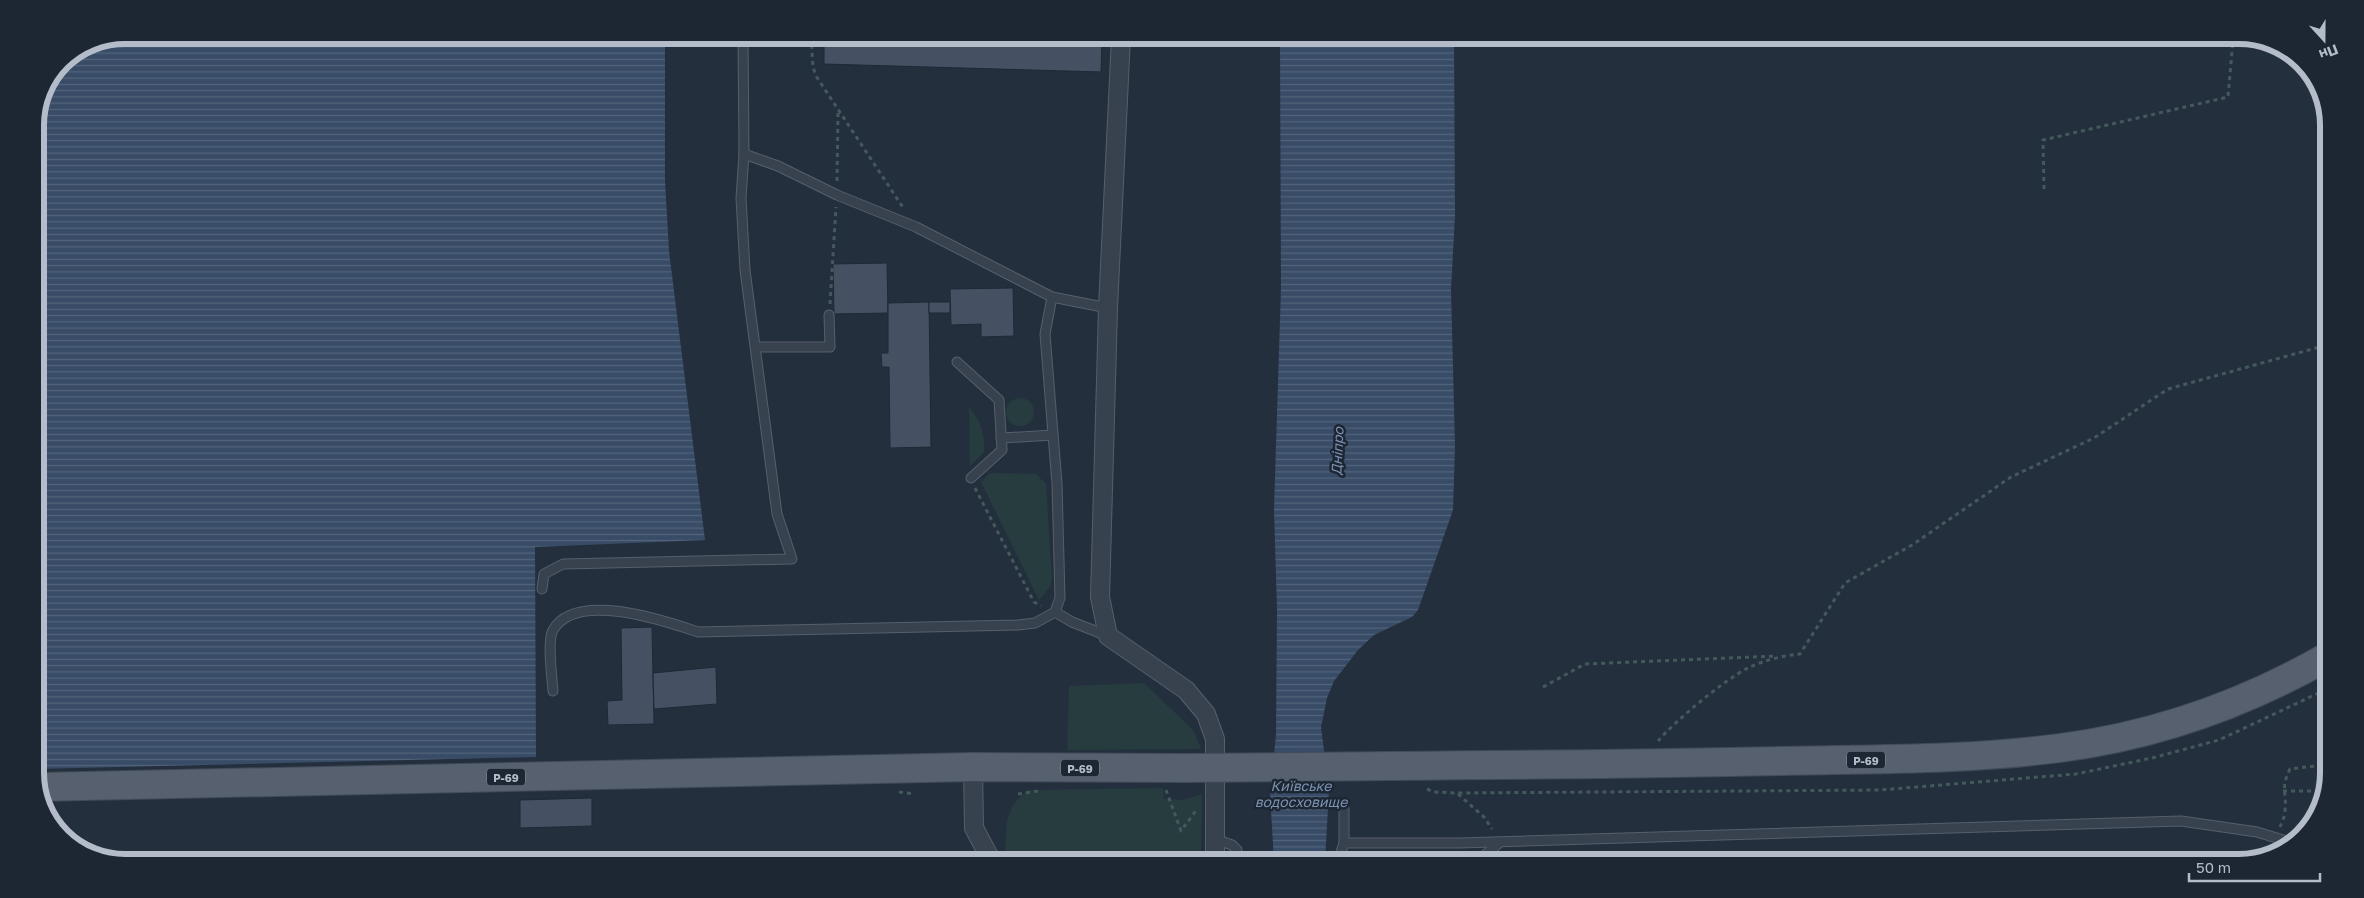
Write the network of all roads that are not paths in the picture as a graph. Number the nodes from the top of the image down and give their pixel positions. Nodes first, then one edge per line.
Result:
1 (743, 44) edge
2 (1122, 44) edge
3 (744, 154) junction
4 (1052, 297) junction
5 (1108, 308) junction
6 (829, 315) road end
7 (757, 347) junction
8 (957, 362) dead end
9 (1053, 435) junction
10 (1001, 438) junction
11 (971, 478) road end
12 (542, 589) dead end
13 (1055, 612) junction
14 (1108, 636) junction
15 (2320, 661) edge
16 (553, 691) dead end
17 (973, 767) junction
18 (45, 787) edge
19 (1344, 808) dead end
20 (1215, 839) junction
21 (2285, 840) edge
22 (1500, 842) junction
23 (1344, 843) junction
24 (988, 854) edge
25 (1215, 854) edge
26 (1237, 854) edge
27 (1340, 854) edge
28 (1486, 854) edge

1 - 3 lane
2 - 5 street
3 - 4 lane
3 - 7 lane
4 - 5 lane
4 - 9 lane
5 - 14 street
6 - 7 lane
7 - 12 lane
8 - 10 lane
9 - 10 lane
9 - 13 lane
10 - 11 lane
13 - 14 lane
13 - 16 lane
14 - 20 street
15 - 17 main road, Р-69, bridge
17 - 18 main road, Р-69
17 - 24 street
19 - 23 lane
20 - 25 street
20 - 26 lane
21 - 22 lane
22 - 23 lane
22 - 28 lane
23 - 27 lane

